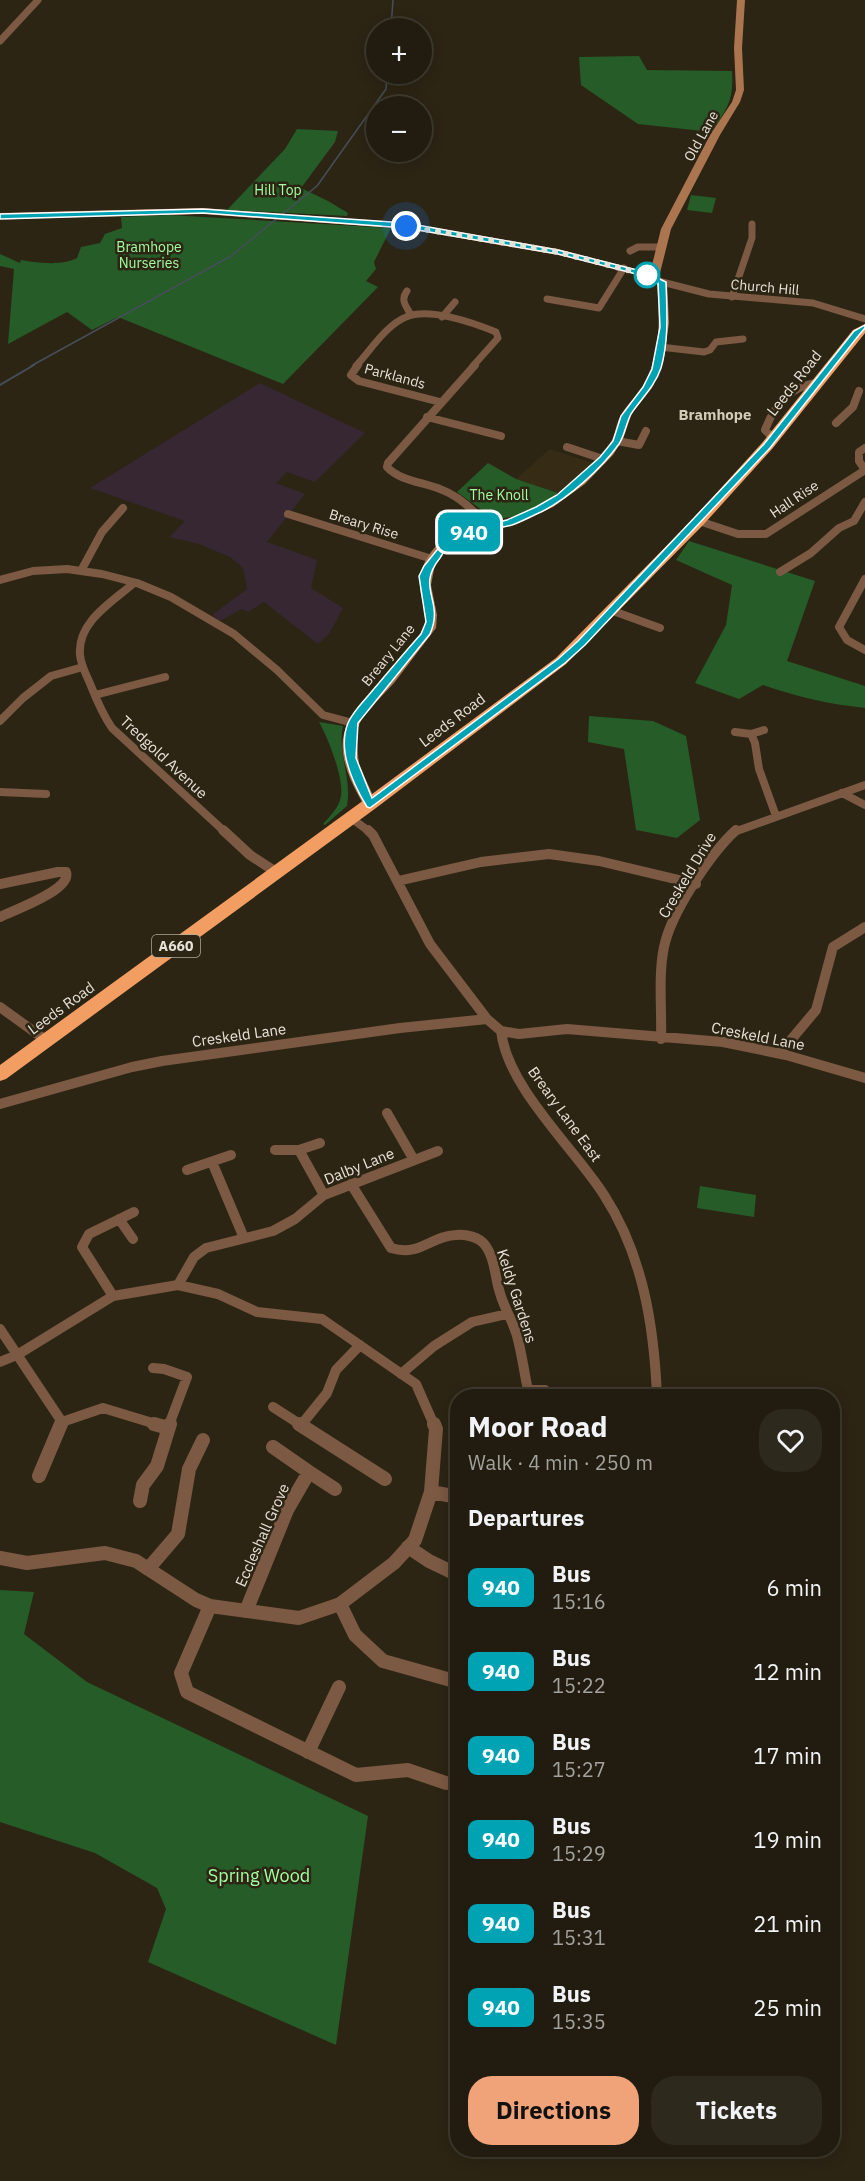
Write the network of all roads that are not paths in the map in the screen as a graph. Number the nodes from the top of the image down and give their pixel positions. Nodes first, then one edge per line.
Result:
1 (38, 0) edge
2 (741, 0) edge
3 (0, 40) edge
4 (0, 216) edge
5 (752, 224) dead end
6 (660, 247) junction
7 (630, 251) dead end
8 (624, 268) junction
9 (658, 280) junction
10 (407, 291) dead end
11 (688, 291) junction
12 (732, 297) junction
13 (663, 298) junction
14 (547, 299) dead end
15 (455, 302) dead end
16 (411, 315) junction
17 (442, 317) junction
18 (865, 319) edge
19 (865, 328) edge
20 (743, 339) dead end
21 (660, 347) junction
22 (859, 391) dead end
23 (440, 402) junction
24 (853, 407) junction
25 (863, 410) dead end
26 (428, 417) junction
27 (836, 423) dead end
28 (646, 431) dead end
29 (501, 436) dead end
30 (617, 441) junction
31 (567, 447) dead end
32 (865, 448) edge
33 (603, 459) junction
34 (865, 470) edge
35 (865, 502) edge
36 (123, 508) dead end
37 (288, 514) dead end
38 (699, 521) junction
39 (488, 528) junction
40 (432, 559) junction
41 (82, 569) junction
42 (780, 572) dead end
43 (865, 579) edge
44 (0, 580) edge
45 (134, 583) junction
46 (613, 611) junction
47 (660, 628) dead end
48 (865, 650) edge
49 (83, 667) junction
50 (165, 676) dead end
51 (95, 695) junction
52 (0, 721) edge
53 (353, 723) junction
54 (764, 730) dead end
55 (735, 732) dead end
56 (751, 734) junction
57 (865, 784) edge
58 (0, 792) edge
59 (842, 793) junction
60 (46, 794) dead end
61 (370, 804) junction
62 (865, 805) edge
63 (776, 816) junction
64 (351, 818) junction
65 (276, 872) junction
66 (398, 881) junction
67 (0, 884) edge
68 (696, 884) junction
69 (0, 917) edge
70 (865, 927) edge
71 (0, 1007) edge
72 (487, 1019) junction
73 (501, 1031) junction
74 (661, 1038) junction
75 (47, 1041) junction
76 (780, 1053) junction
77 (0, 1074) edge
78 (865, 1078) edge
79 (0, 1104) edge
80 (387, 1113) dead end
81 (320, 1143) dead end
82 (275, 1150) dead end
83 (299, 1150) junction
84 (438, 1151) dead end
85 (231, 1155) dead end
86 (414, 1160) junction
87 (212, 1162) junction
88 (187, 1170) dead end
89 (351, 1184) junction
90 (324, 1196) junction
91 (134, 1212) dead end
92 (119, 1219) junction
93 (244, 1238) junction
94 (133, 1239) dead end
95 (178, 1285) junction
96 (113, 1296) junction
97 (507, 1314) junction
98 (0, 1329) edge
99 (360, 1345) junction
100 (17, 1355) junction
101 (0, 1362) edge
102 (153, 1368) dead end
103 (401, 1374) junction
104 (522, 1389) edge
105 (657, 1389) edge
106 (273, 1407) dead end
107 (62, 1422) junction
108 (302, 1424) junction
109 (168, 1428) junction
110 (203, 1440) dead end
111 (273, 1447) dead end
112 (309, 1472) junction
113 (39, 1476) dead end
114 (385, 1479) dead end
115 (335, 1489) dead end
116 (431, 1491) junction
117 (450, 1495) edge
118 (140, 1501) dead end
119 (408, 1547) junction
120 (0, 1558) edge
121 (148, 1569) junction
122 (450, 1571) edge
123 (340, 1604) junction
124 (210, 1606) junction
125 (246, 1611) junction
126 (450, 1680) edge
127 (339, 1687) dead end
128 (308, 1752) junction
129 (446, 1783) dead end

1 - 3 street
2 - 6 street, Old Lane
4 - 8 street
5 - 12 street
6 - 7 street
6 - 9 street, Old Lane
8 - 9 street
8 - 14 street
9 - 11 street, Church Hill
9 - 13 street, Old Lane
10 - 16 street
11 - 12 street, Church Hill
11 - 13 street
12 - 18 street, Church Hill
13 - 21 street, Old Lane
15 - 17 street
16 - 17 street, Parklands
16 - 23 street, Parklands
17 - 23 street, Parklands
19 - 38 highway, Leeds Road / A660
20 - 21 street
21 - 30 street
22 - 24 street
23 - 26 street
24 - 25 street
24 - 27 street
26 - 29 street
26 - 39 street
28 - 30 street
30 - 33 street
31 - 33 street
32 - 34 street
33 - 39 street
34 - 38 street, Hall Rise
35 - 42 street
36 - 41 street
37 - 40 street, Breary Rise
38 - 46 highway, Leeds Road / A660
39 - 40 street
40 - 53 street, Breary Lane
41 - 44 street
41 - 45 street
43 - 48 street
45 - 49 street, Tredgold Avenue
45 - 53 street
46 - 47 street
46 - 61 highway, Leeds Road / A660
49 - 51 street, Tredgold Avenue
49 - 52 street
50 - 51 street
51 - 65 street, Tredgold Avenue
53 - 61 street
54 - 56 street
55 - 56 street
56 - 63 street
57 - 59 street, Creskeld Drive
58 - 60 street
59 - 62 street
59 - 63 street, Creskeld Drive
61 - 64 highway, Leeds Road / A660
63 - 68 street, Creskeld Drive
64 - 65 highway, Leeds Road / A660
64 - 66 street
65 - 75 highway, Leeds Road / A660
66 - 68 street
66 - 72 street
67 - 69 street
68 - 74 street, Creskeld Drive
70 - 76 street
71 - 75 street
72 - 73 street
72 - 79 street, Creskeld Lane
73 - 74 street, Creskeld Lane
73 - 105 street, Breary Lane East
74 - 76 street, Creskeld Lane
75 - 77 highway, Leeds Road / A660
76 - 78 street, Creskeld Lane
80 - 86 street
81 - 83 street
82 - 83 street
83 - 90 street
84 - 86 street, Dalby Lane
85 - 87 street
86 - 89 street, Dalby Lane
87 - 88 street
87 - 93 street
89 - 90 street, Dalby Lane
89 - 97 street, Keldy Gardens
90 - 93 street, Dalby Lane
91 - 92 street
92 - 94 street
92 - 96 street
93 - 95 street, Dalby Lane
95 - 96 street
95 - 99 street
96 - 100 street
97 - 103 street
97 - 104 street, Keldy Gardens
98 - 100 street
99 - 103 street
99 - 108 street
100 - 101 street
100 - 107 street
102 - 109 street
103 - 116 street
106 - 108 street
107 - 109 street
107 - 113 street
108 - 114 street
109 - 118 street
110 - 121 street
111 - 112 street, Eccleshall Grove
112 - 115 street, Eccleshall Grove
112 - 125 street, Eccleshall Grove
116 - 117 street
116 - 119 street
119 - 122 street
119 - 123 street
120 - 121 street
121 - 124 street
123 - 125 street
123 - 126 street
124 - 125 street
124 - 128 street
127 - 128 street
128 - 129 street

